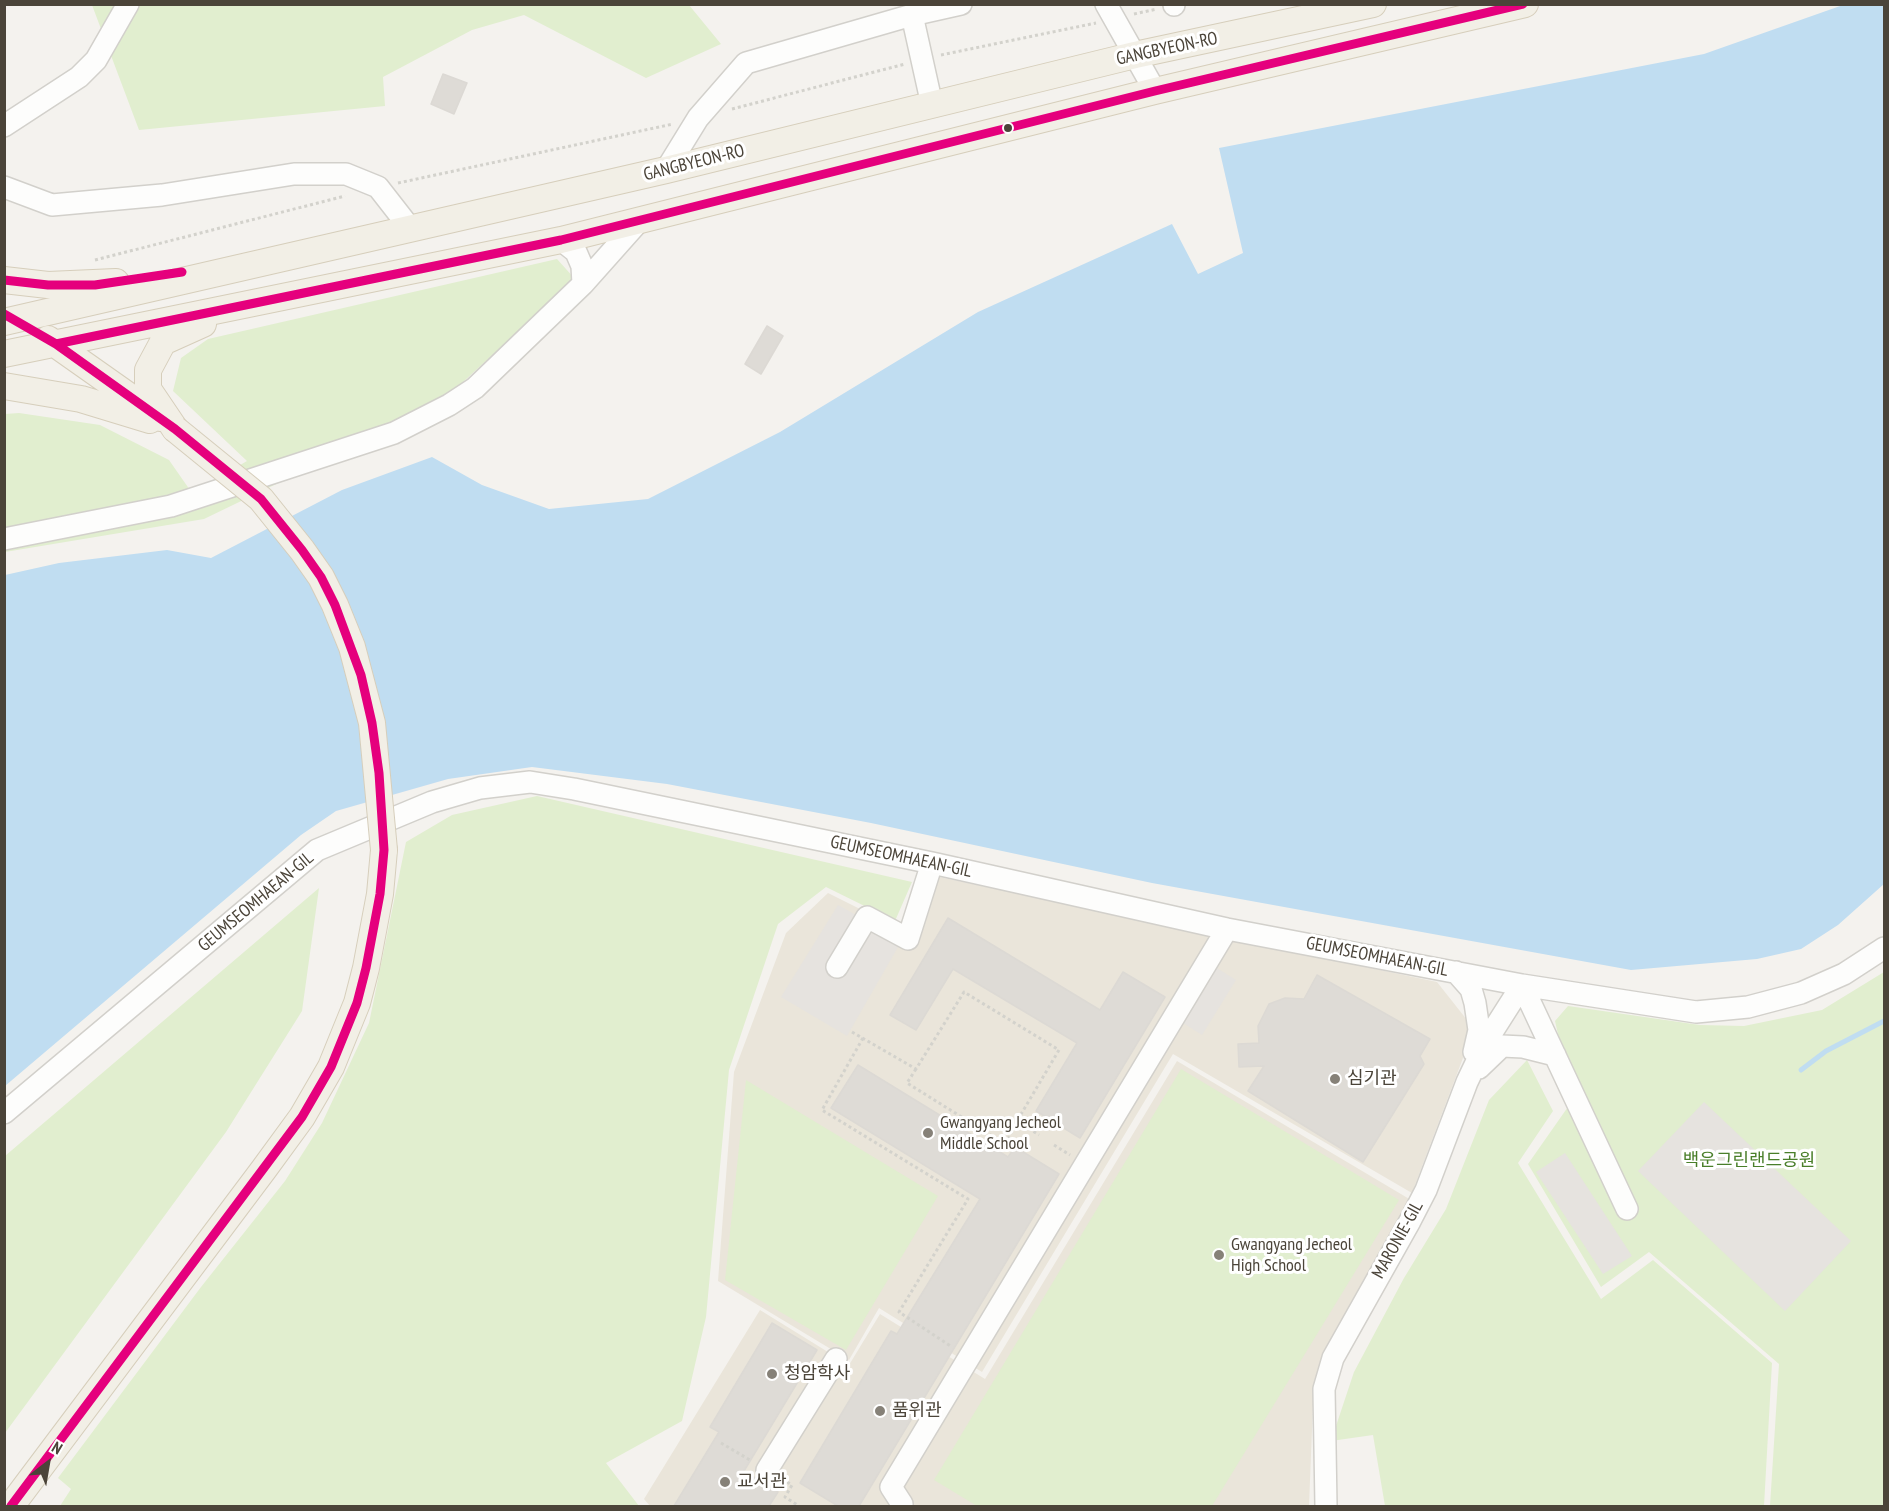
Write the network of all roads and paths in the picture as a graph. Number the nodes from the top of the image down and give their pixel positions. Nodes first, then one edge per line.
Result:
1 (128, 4) edge
2 (961, 4) edge
3 (1525, 4) edge
4 (1174, 5) edge
5 (1364, 6) edge
6 (1110, 12) edge
7 (912, 15) junction
8 (1135, 55) junction
9 (923, 59) junction
10 (1155, 91) junction
11 (932, 105) junction
12 (732, 109) dead end
13 (698, 118) junction
14 (4, 126) edge
15 (666, 170) junction
16 (4, 187) edge
17 (378, 187) junction
18 (347, 195) dead end
19 (640, 220) junction
20 (410, 228) junction
21 (561, 240) junction
22 (276, 259) junction
23 (87, 262) dead end
24 (4, 280) edge
25 (583, 284) junction
26 (285, 295) junction
27 (8, 318) edge
28 (56, 344) junction
29 (4, 354) edge
30 (4, 386) edge
31 (175, 429) junction
32 (4, 539) edge
33 (932, 863) junction
34 (1227, 928) junction
35 (1884, 948) edge
36 (837, 967) dead end
37 (1456, 972) junction
38 (1522, 985) junction
39 (852, 1032) dead end
40 (863, 1038) junction
41 (1555, 1055) junction
42 (916, 1070) junction
43 (1467, 1082) junction
44 (4, 1113) edge
45 (1017, 1121) junction
46 (1039, 1135) dead end
47 (1627, 1209) dead end
48 (970, 1358) junction
49 (836, 1359) dead end
50 (766, 1470) dead end
51 (902, 1504) dead end
52 (11, 1506) edge
53 (1326, 1506) edge

1 - 14 street
2 - 7 street
3 - 10 main road, GANGBYEON-RO
4 - 6 path
5 - 8 main road, GANGBYEON-RO
6 - 8 street
6 - 9 path
7 - 9 street
7 - 13 street
8 - 10 street
8 - 11 main road, GANGBYEON-RO
9 - 11 street
9 - 12 path
10 - 19 main road, GANGBYEON-RO
11 - 15 main road, GANGBYEON-RO
13 - 15 street
13 - 17 path
15 - 20 main road, GANGBYEON-RO
16 - 17 street
17 - 20 street
18 - 23 path
19 - 21 main road, GANGBYEON-RO
19 - 25 street
20 - 22 main road, GANGBYEON-RO
21 - 25 street
21 - 26 main road, GANGBYEON-RO
22 - 24 main road
22 - 27 main road, GANGBYEON-RO
25 - 32 street
26 - 28 main road, GANGBYEON-RO
26 - 31 main road
27 - 28 main road
28 - 29 main road, GANGBYEON-RO
28 - 31 main road
30 - 31 main road
31 - 52 main road, bridge
33 - 34 street, GEUMSEOMHAEAN-GIL
33 - 36 street
33 - 44 street, GEUMSEOMHAEAN-GIL
34 - 37 street, GEUMSEOMHAEAN-GIL
34 - 48 street
35 - 38 street, GEUMSEOMHAEAN-GIL
37 - 38 street, GEUMSEOMHAEAN-GIL
37 - 43 street
38 - 41 street
38 - 43 street, MARONIE-GIL
39 - 40 path
40 - 42 path
40 - 48 path
41 - 43 street
41 - 47 street
42 - 45 path
42 - 45 path
43 - 53 street, MARONIE-GIL
45 - 46 path
48 - 51 street
49 - 50 street

